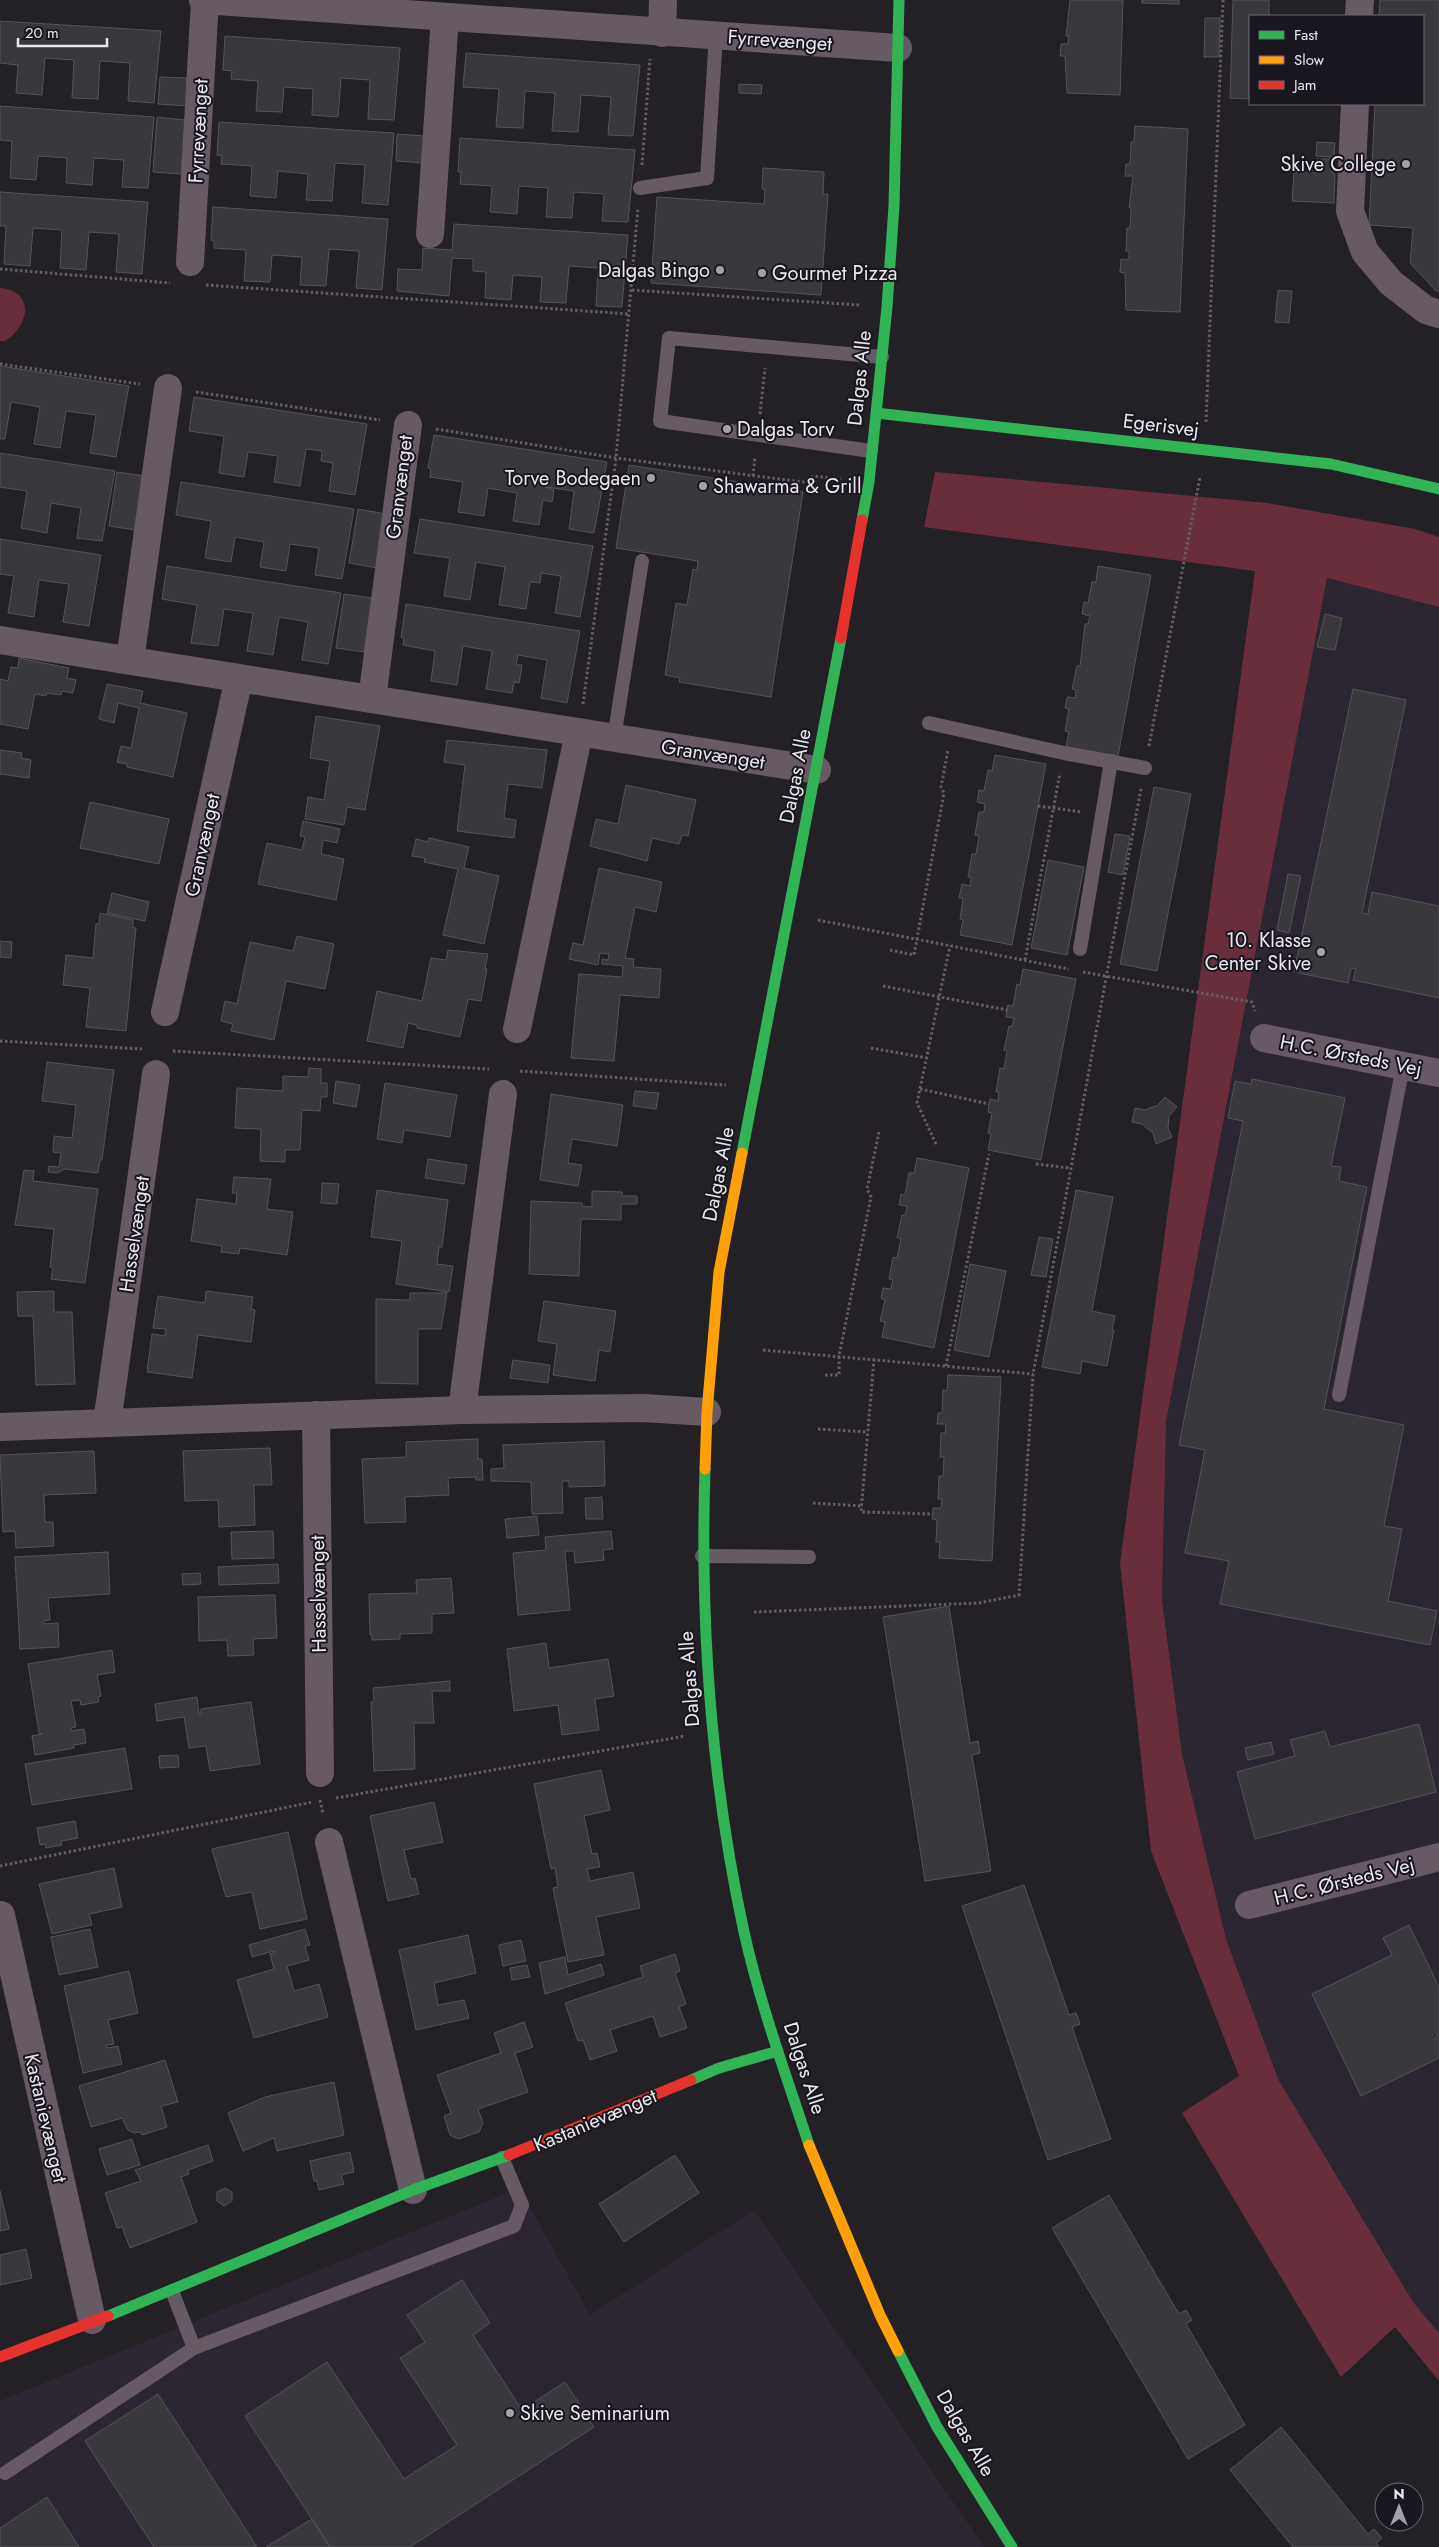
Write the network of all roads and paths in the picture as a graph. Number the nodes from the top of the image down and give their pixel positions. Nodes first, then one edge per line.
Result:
1 (204, 0) edge
2 (663, 0) edge
3 (899, 0) edge
4 (1360, 0) edge
5 (299, 3) edge
6 (1359, 15) edge
7 (445, 16) junction
8 (657, 32) junction
9 (716, 35) junction
10 (898, 48) junction
11 (1355, 105) edge
12 (640, 188) junction
13 (430, 234) dead end
14 (0, 269) edge
15 (189, 277) junction
16 (632, 290) junction
17 (887, 307) junction
18 (629, 314) junction
19 (1439, 314) edge
20 (882, 357) junction
21 (0, 364) edge
22 (168, 388) junction
23 (876, 413) junction
24 (408, 425) junction
25 (872, 451) junction
26 (616, 458) junction
27 (869, 482) junction
28 (1439, 489) edge
29 (642, 561) dead end
30 (0, 640) edge
31 (130, 660) junction
32 (239, 678) junction
33 (372, 699) junction
34 (929, 723) dead end
35 (952, 728) junction
36 (579, 732) junction
37 (614, 738) junction
38 (1064, 753) junction
39 (1111, 761) junction
40 (1145, 768) dead end
41 (817, 770) junction
42 (1038, 806) dead end
43 (1053, 808) junction
44 (1102, 815) junction
45 (789, 914) junction
46 (918, 939) junction
47 (950, 946) junction
48 (1080, 949) dead end
49 (890, 950) dead end
50 (1025, 960) junction
51 (883, 986) dead end
52 (940, 997) junction
53 (1007, 1010) dead end
54 (166, 1012) dead end
55 (517, 1029) dead end
56 (1264, 1038) joint
57 (0, 1041) edge
58 (871, 1048) dead end
59 (927, 1058) junction
60 (157, 1062) junction
61 (1404, 1066) junction
62 (1439, 1073) edge
63 (504, 1082) junction
64 (756, 1087) junction
65 (920, 1089) junction
66 (989, 1104) dead end
67 (879, 1132) dead end
68 (936, 1144) dead end
69 (988, 1154) dead end
70 (1036, 1164) dead end
71 (1070, 1168) dead end
72 (763, 1350) dead end
73 (839, 1356) junction
74 (874, 1359) junction
75 (946, 1366) junction
76 (825, 1374) dead end
77 (1033, 1374) dead end
78 (1339, 1395) dead end
79 (462, 1410) junction
80 (707, 1412) junction
81 (316, 1415) junction
82 (107, 1423) junction
83 (0, 1427) edge
84 (818, 1429) dead end
85 (868, 1432) junction
86 (813, 1503) dead end
87 (862, 1506) junction
88 (933, 1514) dead end
89 (702, 1556) junction
90 (809, 1557) dead end
91 (712, 1731) junction
92 (320, 1773) joint
93 (320, 1800) junction
94 (328, 1842) joint
95 (1439, 1857) edge
96 (0, 1866) edge
97 (1250, 1905) dead end
98 (0, 1915) edge
99 (778, 2050) junction
100 (502, 2158) junction
101 (413, 2190) junction
102 (172, 2291) junction
103 (92, 2320) junction
104 (194, 2348) junction
105 (0, 2357) edge
106 (5, 2473) dead end
107 (1012, 2547) edge

1 - 5 street, Fyrrevænget
1 - 15 street, Fyrrevænget
2 - 8 street
3 - 10 street, Dalgas Alle
4 - 6 street
5 - 7 street, Fyrrevænget
7 - 8 street, Fyrrevænget
7 - 13 street
8 - 9 street, Fyrrevænget
8 - 12 path
9 - 10 street, Fyrrevænget
9 - 12 lane
10 - 17 street, Dalgas Alle
11 - 19 street
12 - 16 path
14 - 15 path
15 - 18 path
16 - 17 path
16 - 18 path
17 - 20 street, Dalgas Alle
18 - 26 path
20 - 23 street, Dalgas Alle
20 - 25 lane
21 - 22 path
22 - 24 path
22 - 31 street
23 - 25 street, Dalgas Alle
23 - 28 street, Egerisvej
24 - 26 path
24 - 33 street, Granvænget
25 - 27 street, Dalgas Alle
26 - 27 path
26 - 36 path
27 - 41 street, Dalgas Alle
29 - 37 lane
30 - 31 street, Granvænget
31 - 32 street, Granvænget
32 - 33 street, Granvænget
32 - 54 street, Granvænget
33 - 36 street, Granvænget
34 - 35 lane
35 - 38 lane
35 - 46 path
36 - 37 street, Granvænget
36 - 55 street
37 - 41 street, Granvænget
38 - 39 lane
38 - 43 path
39 - 40 lane
39 - 44 lane
41 - 45 street, Dalgas Alle
42 - 43 path
43 - 44 path
43 - 50 path
44 - 48 lane
45 - 46 path
45 - 64 street, Dalgas Alle
46 - 47 path
46 - 49 path
47 - 50 path
47 - 52 path
50 - 56 path
51 - 52 path
52 - 53 path
52 - 59 path
56 - 61 street, H.C. Ørsteds Vej
57 - 60 path
58 - 59 path
59 - 65 path
60 - 63 path
60 - 82 street, Hasselvænget
61 - 62 street, H.C. Ørsteds Vej
61 - 78 lane
63 - 64 path
63 - 79 street
64 - 80 street, Dalgas Alle
65 - 66 path
65 - 68 path
67 - 73 path
69 - 75 path
70 - 71 path
72 - 73 path
73 - 74 path
73 - 76 path
74 - 75 path
74 - 85 path
75 - 77 path
79 - 80 street
79 - 81 street
80 - 89 street, Dalgas Alle
81 - 82 street
81 - 92 street, Hasselvænget
82 - 83 street
84 - 85 path
85 - 87 path
86 - 87 path
87 - 88 path
89 - 90 lane
89 - 91 street, Dalgas Alle
91 - 93 path
91 - 99 street, Dalgas Alle
92 - 93 path
93 - 94 path
93 - 96 path
94 - 101 street
95 - 97 street, H.C. Ørsteds Vej
98 - 103 street, Kastanievænget
99 - 100 street, Kastanievænget
99 - 107 street, Dalgas Alle
100 - 101 street, Kastanievænget
100 - 104 lane
101 - 102 street, Kastanievænget
102 - 103 street, Kastanievænget
102 - 104 lane
103 - 105 street, Kastanievænget
104 - 106 lane

